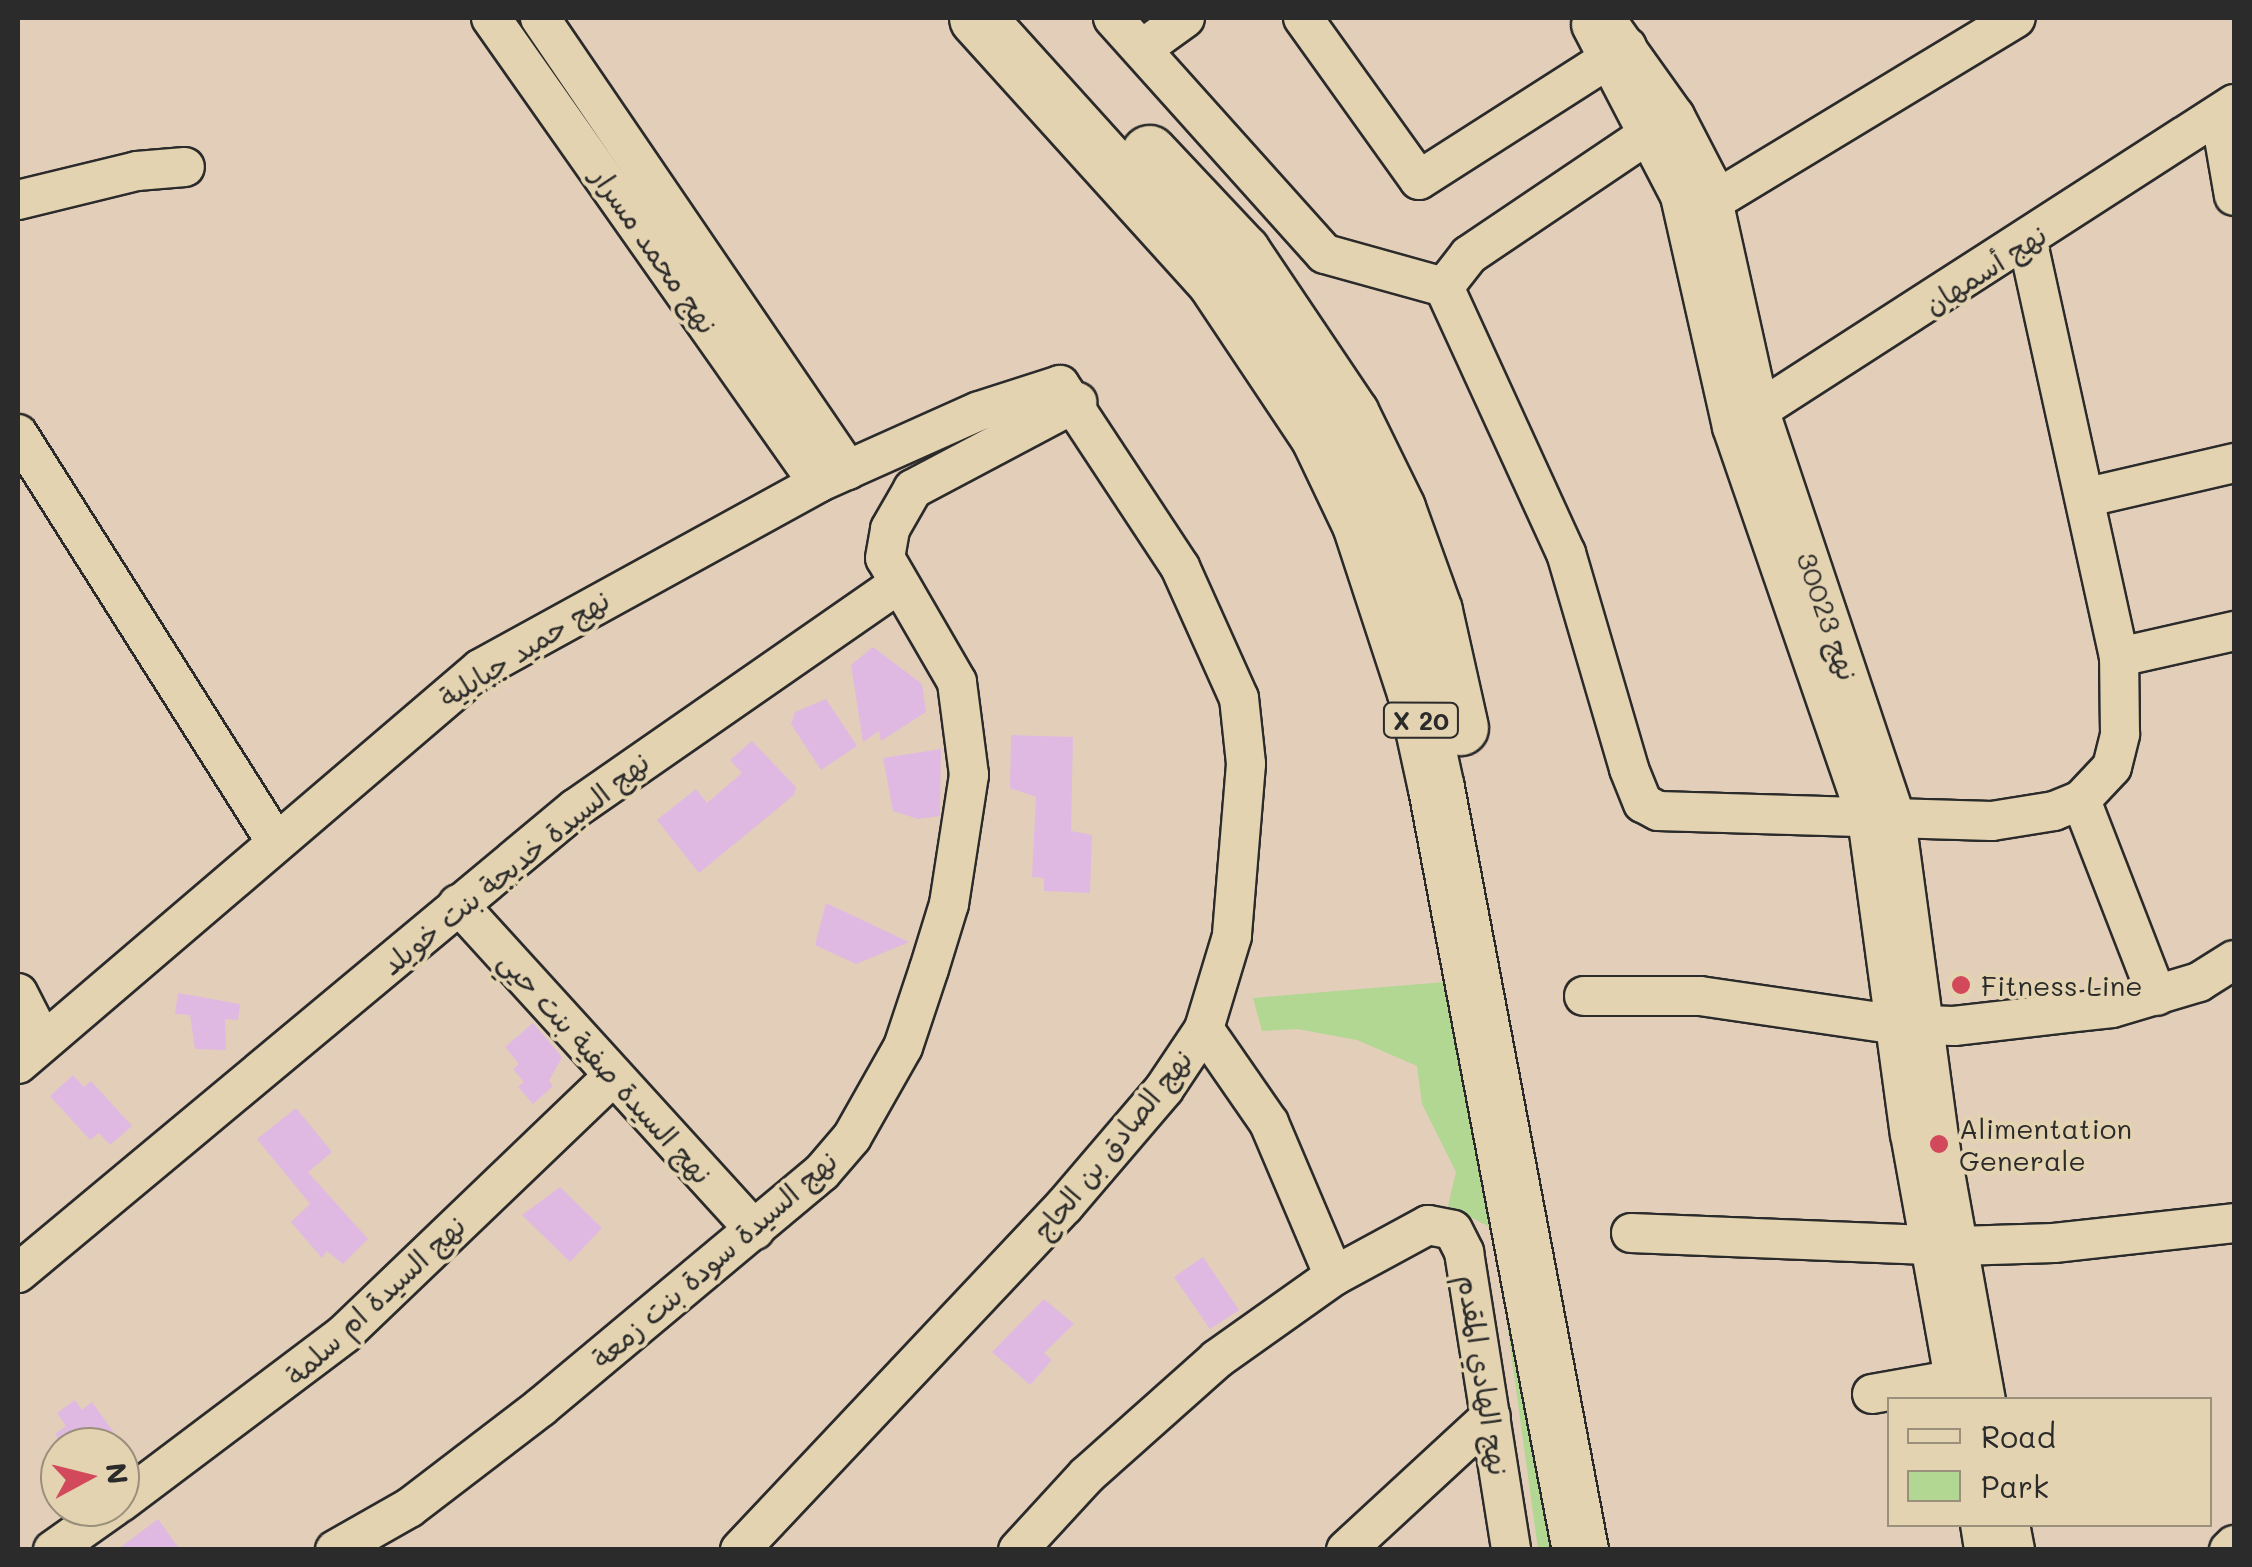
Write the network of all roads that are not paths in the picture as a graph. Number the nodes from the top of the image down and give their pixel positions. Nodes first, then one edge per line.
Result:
1 (492, 18) edge
2 (540, 18) edge
3 (976, 18) edge
4 (1024, 18) edge
5 (1113, 18) edge
6 (1185, 18) edge
7 (1303, 18) edge
8 (2016, 18) edge
9 (1609, 31) edge
10 (1142, 49) junction
11 (2227, 110) edge
12 (1661, 122) junction
13 (185, 167) dead end
14 (2234, 196) edge
15 (18, 200) edge
16 (1702, 210) junction
17 (2028, 242) junction
18 (1444, 286) junction
19 (1066, 393) junction
20 (1746, 419) junction
21 (18, 434) edge
22 (2234, 463) edge
23 (833, 477) junction
24 (2088, 497) junction
25 (898, 584) junction
26 (2234, 631) edge
27 (2119, 658) junction
28 (2082, 800) junction
29 (1881, 818) junction
30 (275, 840) junction
31 (458, 904) junction
32 (2234, 960) edge
33 (18, 993) edge
34 (1584, 996) dead end
35 (2156, 996) junction
36 (1908, 1025) junction
37 (1204, 1029) junction
38 (30, 1052) edge
39 (613, 1076) junction
40 (2234, 1223) edge
41 (755, 1230) junction
42 (1630, 1232) dead end
43 (1944, 1246) junction
44 (18, 1273) edge
45 (1334, 1276) junction
46 (1970, 1388) edge
47 (1872, 1394) dead end
48 (1491, 1416) junction
49 (140, 1488) edge
50 (86, 1527) edge
51 (53, 1550) edge
52 (336, 1550) edge
53 (740, 1550) edge
54 (1018, 1550) edge
55 (1346, 1550) edge
56 (1511, 1550) edge
57 (1580, 1550) edge
58 (1619, 1550) edge

1 - 23 street, نهج محمد مسرار
2 - 23 street, نهج محمد مسرار
3 - 57 highway, X 20
4 - 58 highway, X 20
5 - 10 street
6 - 10 street
7 - 9 street
8 - 16 street
9 - 12 street, نهج 30023
10 - 18 street
11 - 14 street
11 - 17 street, نهج أسمهان
12 - 16 street, نهج 30023
12 - 18 street
13 - 15 street
16 - 20 street, نهج 30023
17 - 20 street, نهج أسمهان
17 - 24 street
18 - 29 street
19 - 23 street, نهج حميد جبايلية
19 - 25 street
19 - 37 street, نهج الصادق بن الحاج
20 - 29 street, نهج 30023
21 - 30 street
22 - 24 street
23 - 30 street, نهج حميد جبايلية
24 - 27 street
25 - 31 street, نهج السيدة خديجة بنت خويلد
25 - 41 street, نهج السيدة سودة بنت زمعة
26 - 27 street
27 - 28 street
28 - 29 street
28 - 35 street
29 - 36 street, نهج 30023
30 - 38 street, نهج حميد جبايلية
31 - 39 street, نهج السيدة صفية بنت حيي
31 - 44 street, نهج السيدة خديجة بنت خويلد
32 - 35 street
33 - 38 street
34 - 36 street
35 - 36 street
36 - 43 street, نهج 30023
37 - 45 street
37 - 53 street, نهج الصادق بن الحاج
39 - 41 street, نهج السيدة صفية بنت حيي
39 - 49 street, نهج السيدة ام سلمة
40 - 43 street
41 - 52 street, نهج السيدة سودة بنت زمعة
42 - 43 street
43 - 46 street, نهج 30023
45 - 48 street, نهج الهادي المقدم
45 - 54 street
46 - 47 street
48 - 55 street
48 - 56 street, نهج الهادي المقدم
50 - 51 street, نهج السيدة ام سلمة

